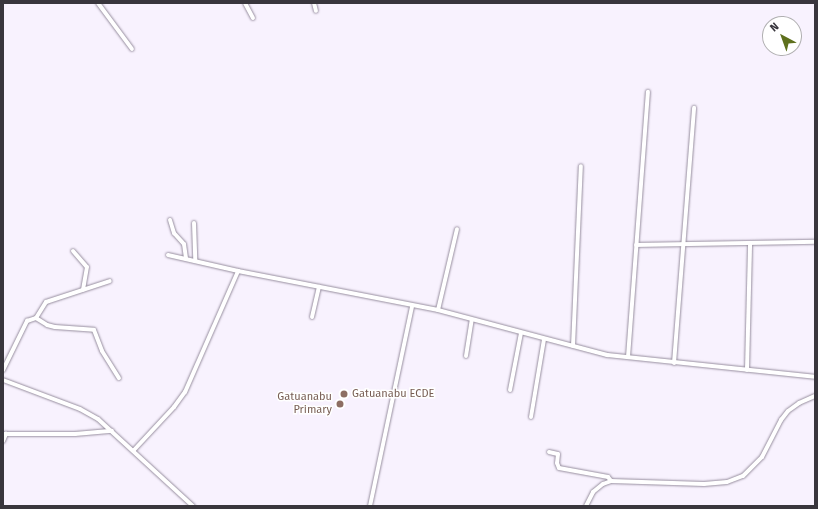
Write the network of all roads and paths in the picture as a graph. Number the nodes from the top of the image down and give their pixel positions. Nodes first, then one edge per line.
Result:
1 (98, 3) edge
2 (245, 3) edge
3 (314, 3) edge
4 (316, 11) dead end
5 (253, 18) dead end
6 (132, 49) dead end
7 (648, 92) dead end
8 (694, 108) dead end
9 (581, 166) dead end
10 (170, 220) dead end
11 (194, 223) dead end
12 (457, 228) dead end
13 (815, 242) edge
14 (683, 243) junction
15 (750, 244) junction
16 (636, 245) junction
17 (74, 251) dead end
18 (168, 255) dead end
19 (186, 259) junction
20 (195, 262) junction
21 (238, 271) junction
22 (110, 281) dead end
23 (319, 287) junction
24 (83, 290) junction
25 (412, 306) junction
26 (438, 310) junction
27 (312, 317) dead end
28 (36, 318) junction
29 (472, 320) junction
30 (521, 333) junction
31 (544, 339) junction
32 (573, 346) junction
33 (466, 356) dead end
34 (628, 358) junction
35 (674, 363) junction
36 (3, 370) edge
37 (747, 370) junction
38 (815, 377) edge
39 (119, 378) dead end
40 (3, 380) edge
41 (510, 390) dead end
42 (815, 396) edge
43 (531, 417) dead end
44 (112, 431) junction
45 (5, 434) edge
46 (3, 441) edge
47 (134, 450) junction
48 (549, 452) dead end
49 (611, 481) junction
50 (190, 505) edge
51 (370, 506) edge
52 (586, 506) edge

1 - 6 street
2 - 5 street
3 - 4 street
7 - 16 street
8 - 14 street
9 - 32 street
10 - 19 street
11 - 20 street
12 - 26 street
13 - 15 street
14 - 15 street
14 - 16 street
14 - 35 street
15 - 37 street
16 - 34 street
17 - 24 street
18 - 19 street
19 - 20 street
20 - 21 street
21 - 23 street
21 - 47 street
22 - 24 street
23 - 25 street
23 - 27 street
24 - 28 street
25 - 26 street
25 - 51 street
26 - 29 street
28 - 36 street
28 - 39 street
29 - 30 street
29 - 33 street
30 - 31 street
30 - 41 street
31 - 32 street
31 - 43 street
32 - 34 street
34 - 35 street
35 - 37 street
37 - 38 street
40 - 44 street
42 - 49 street
44 - 45 street
44 - 47 street
45 - 46 street
47 - 50 street
48 - 49 street
49 - 52 street

